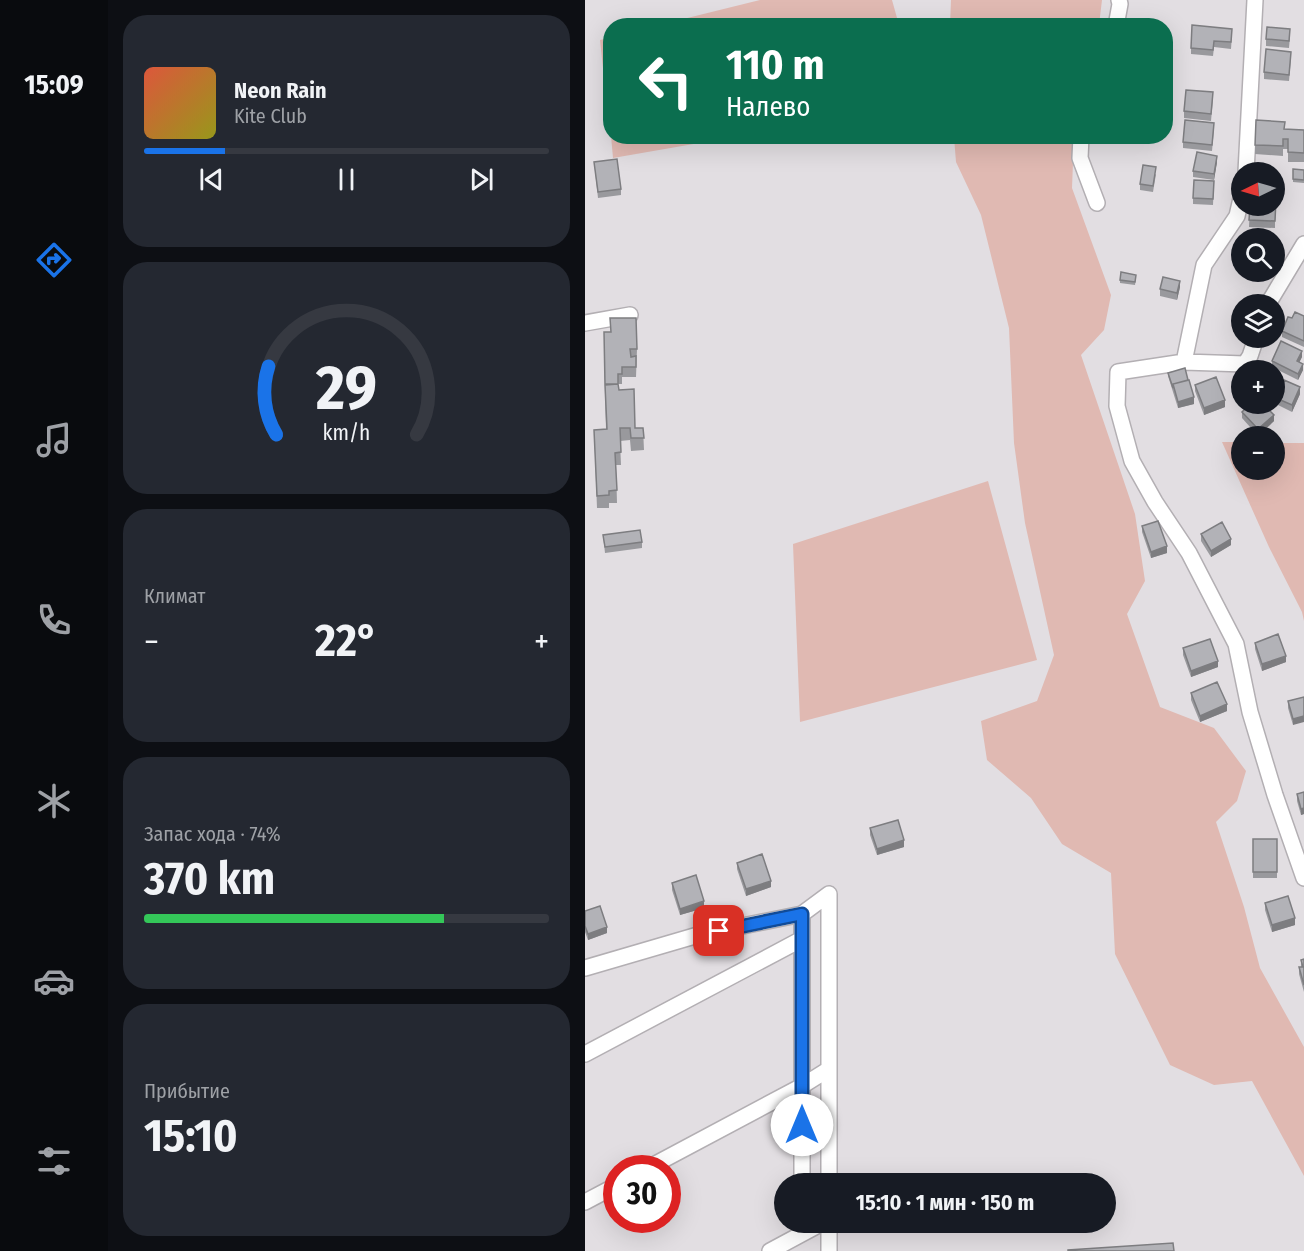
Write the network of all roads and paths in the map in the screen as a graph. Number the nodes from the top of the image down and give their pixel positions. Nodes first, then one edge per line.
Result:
1 (1119, 0) edge
2 (1255, 0) edge
3 (1117, 18) edge
4 (1081, 144) edge
5 (1247, 162) edge
6 (1097, 203) dead end
7 (1237, 216) edge
8 (1304, 244) edge
9 (1274, 294) edge
10 (630, 315) edge
11 (585, 323) edge
12 (1253, 348) edge
13 (1184, 362) junction
14 (1304, 878) edge
15 (802, 914) junction
16 (802, 939) junction
17 (585, 968) edge
18 (585, 1054) edge
19 (829, 1069) junction
20 (802, 1086) junction
21 (672, 1155) edge
22 (802, 1173) edge
23 (829, 1173) edge
24 (603, 1192) edge
25 (585, 1202) edge
26 (795, 1233) edge
27 (802, 1233) edge
28 (829, 1233) edge
29 (770, 1251) edge
30 (802, 1251) edge
31 (829, 1251) edge

1 - 3 street
2 - 5 street
4 - 6 street
7 - 13 street
8 - 9 street
10 - 11 street
12 - 13 street
13 - 14 street
15 - 16 street
15 - 17 street
15 - 19 street
16 - 18 street
16 - 20 street
19 - 20 street
19 - 23 street
20 - 21 street
20 - 22 street
24 - 25 street
26 - 29 street
27 - 30 street
28 - 31 street

